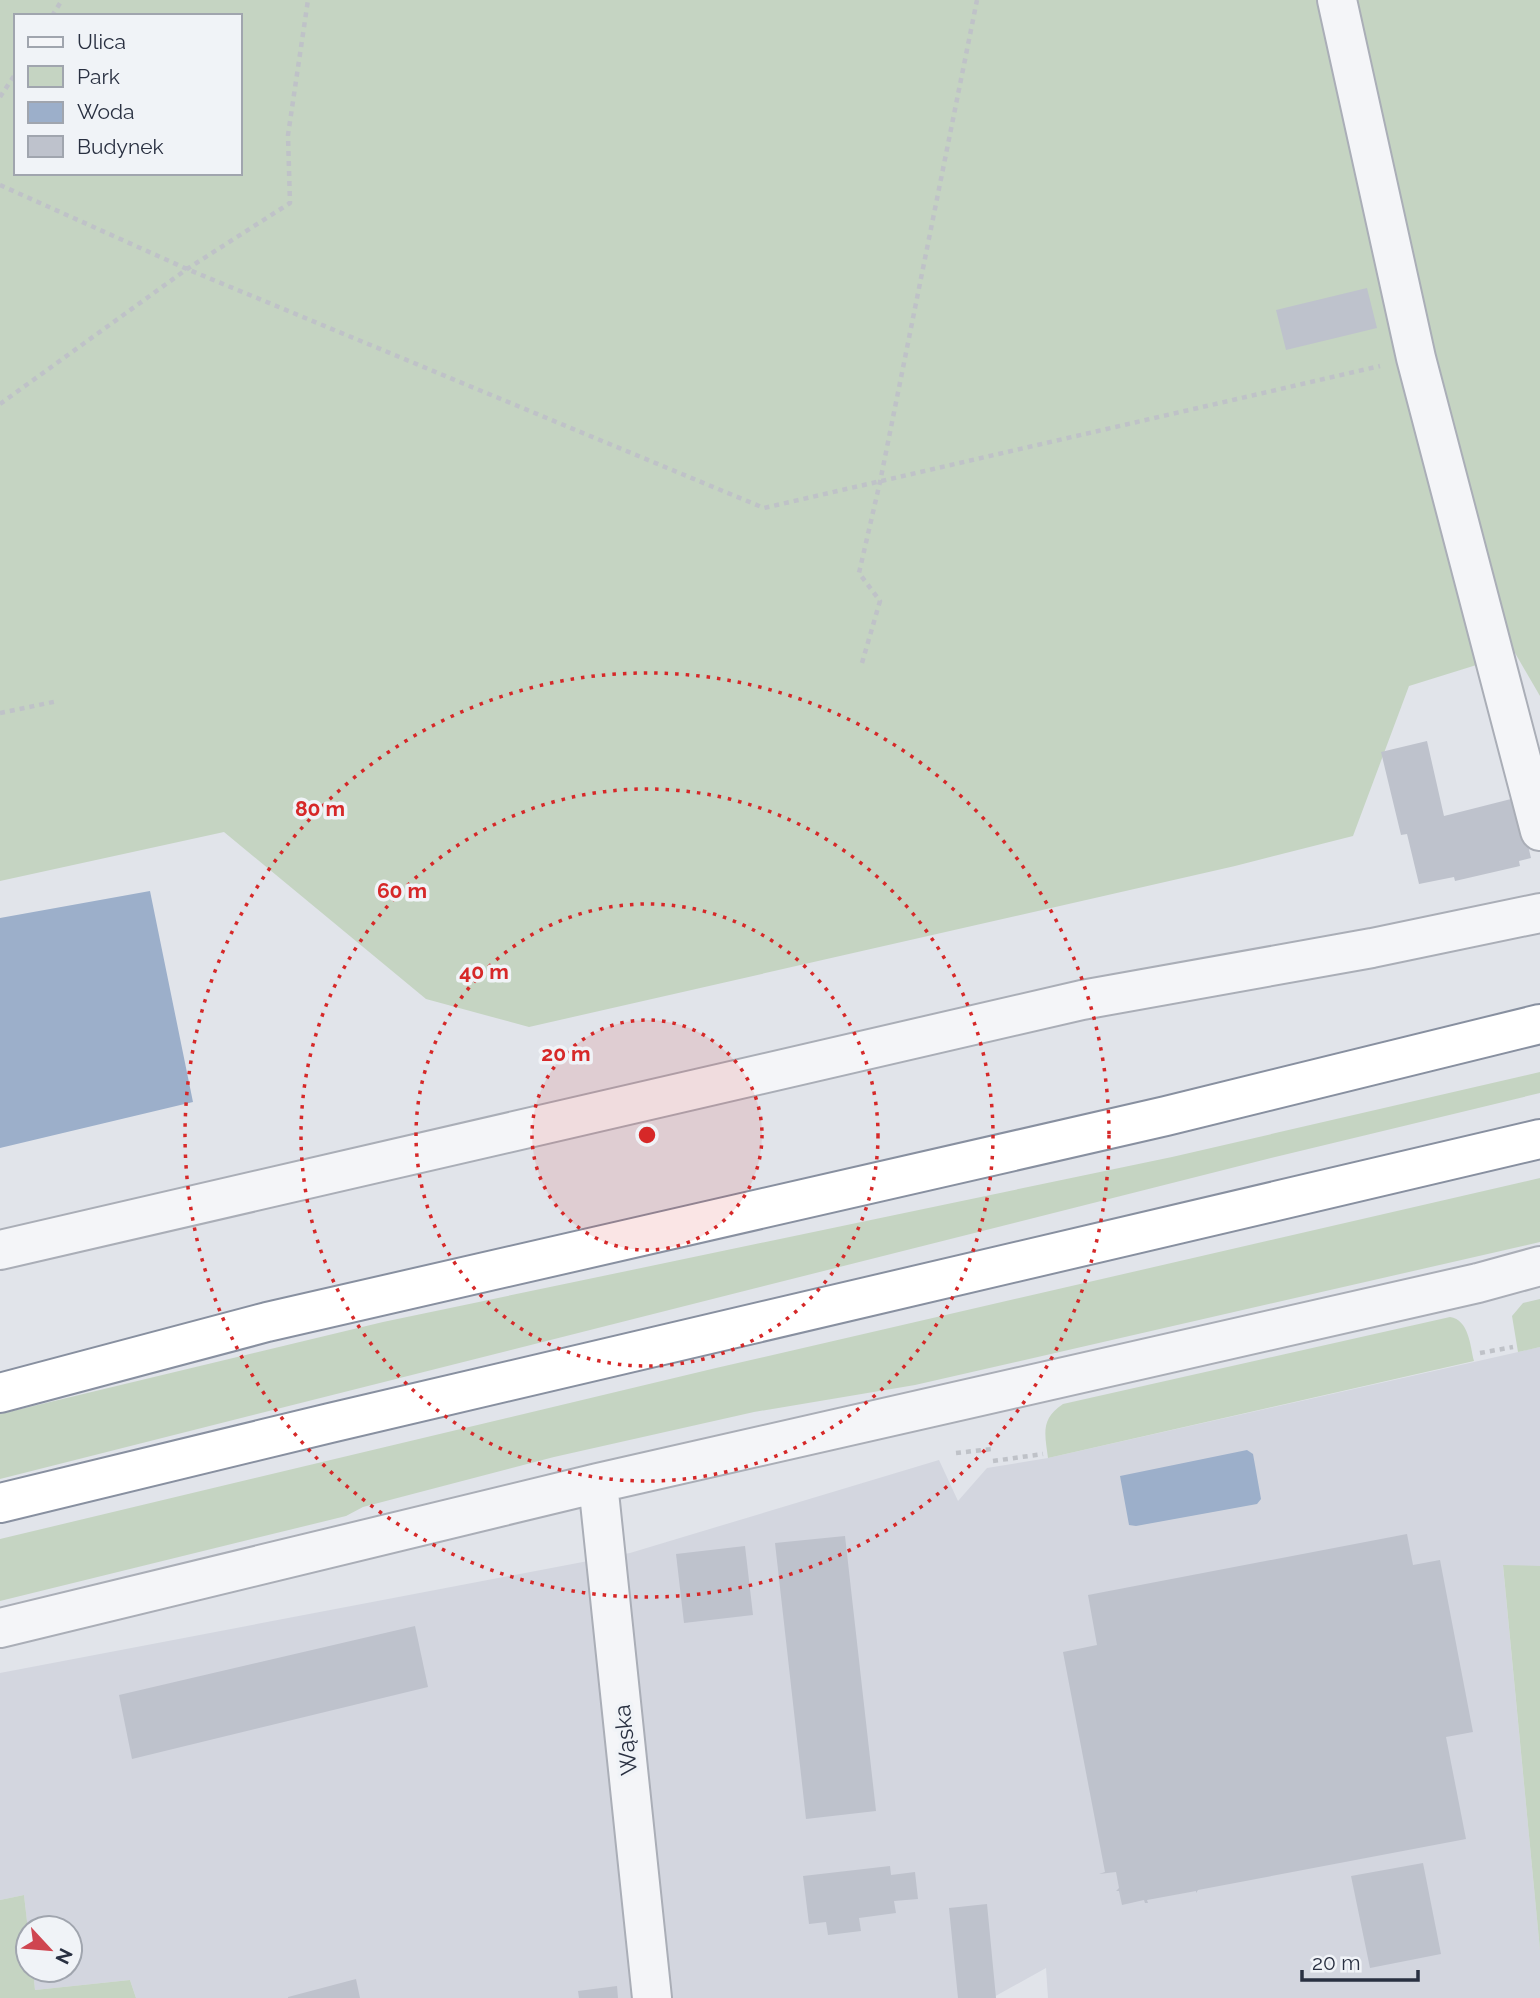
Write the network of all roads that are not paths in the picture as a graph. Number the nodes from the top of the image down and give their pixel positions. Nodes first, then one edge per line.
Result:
1 (1337, 0) edge
2 (1540, 831) edge
3 (1540, 913) edge
4 (1540, 1024) edge
5 (1540, 1139) edge
6 (0, 1250) edge
7 (1540, 1266) edge
8 (0, 1393) edge
9 (598, 1483) junction
10 (0, 1503) edge
11 (0, 1628) edge
12 (652, 1998) edge

1 - 2 street
3 - 6 street
4 - 8 highway
5 - 10 highway
7 - 9 street
9 - 11 street
9 - 12 street, Wąska

